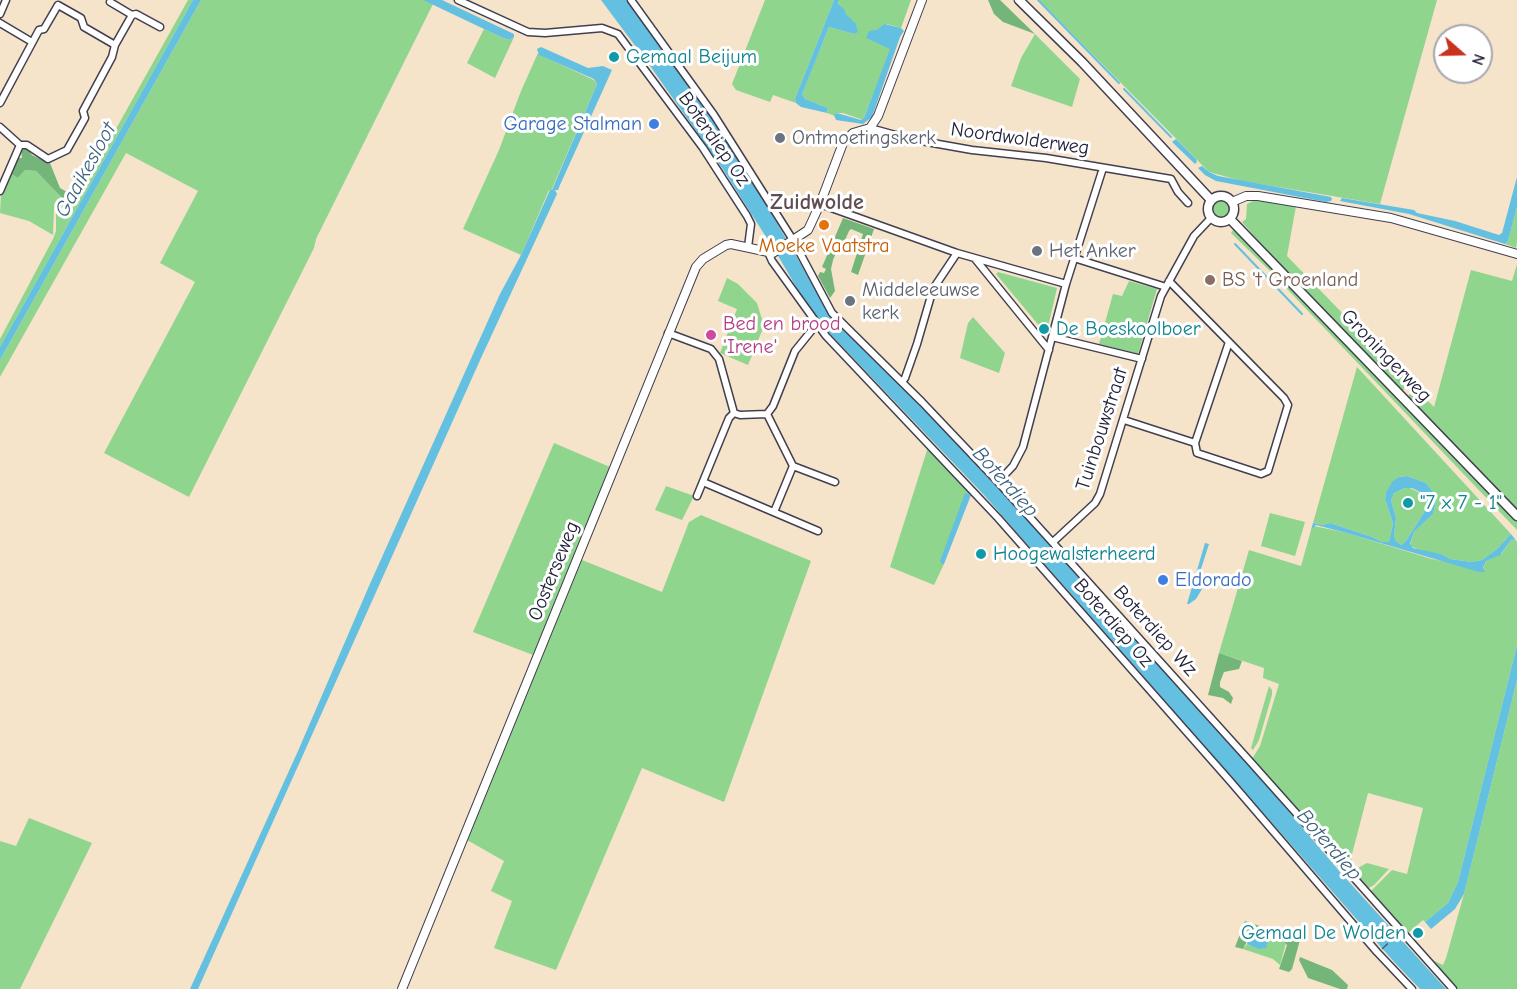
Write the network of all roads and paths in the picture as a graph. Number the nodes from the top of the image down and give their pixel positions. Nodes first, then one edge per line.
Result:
1 (6, 0) edge
2 (458, 0) edge
3 (632, 0) edge
4 (922, 0) edge
5 (1019, 0) edge
6 (57, 2) edge
7 (110, 2) dead end
8 (0, 14) edge
9 (132, 15) junction
10 (0, 23) edge
11 (160, 27) dead end
12 (32, 42) junction
13 (115, 45) junction
14 (0, 103) edge
15 (0, 127) edge
16 (870, 128) junction
17 (20, 145) junction
18 (1103, 168) junction
19 (0, 191) edge
20 (1211, 200) junction
21 (1232, 202) junction
22 (1188, 203) dead end
23 (820, 204) junction
24 (1211, 218) junction
25 (1230, 219) junction
26 (792, 241) junction
27 (748, 247) junction
28 (771, 252) junction
29 (957, 253) junction
30 (1517, 254) edge
31 (975, 258) junction
32 (1074, 258) junction
33 (1066, 284) junction
34 (1167, 284) junction
35 (816, 325) junction
36 (668, 333) junction
37 (1052, 337) junction
38 (1229, 342) junction
39 (1049, 350) junction
40 (1142, 359) junction
41 (902, 382) junction
42 (734, 413) junction
43 (767, 414) junction
44 (1124, 420) junction
45 (1195, 443) junction
46 (793, 466) junction
47 (703, 482) junction
48 (835, 482) dead end
49 (998, 482) junction
50 (697, 496) dead end
51 (774, 512) junction
52 (1517, 516) edge
53 (818, 531) dead end
54 (1053, 542) junction
55 (402, 989) edge
56 (1412, 989) edge
57 (1453, 989) edge

1 - 8 street
2 - 27 street, Boterdiep Oz
3 - 26 street, Boterdiep Wz
4 - 16 street
5 - 20 main road
6 - 12 street
6 - 13 street
7 - 9 street
9 - 11 street
9 - 13 street
10 - 12 street
12 - 14 street
13 - 17 street
15 - 17 street
16 - 18 street, Noordwolderweg
16 - 23 street
17 - 19 street
18 - 22 street, Noordwolderweg
18 - 32 street
20 - 21 main road
20 - 24 main road
21 - 25 main road
21 - 30 street
23 - 26 street
23 - 29 street
24 - 25 main road
24 - 34 street, Tuinbouwstraat
25 - 52 main road, Groningerweg
26 - 28 street
26 - 41 street, Boterdiep Wz
27 - 28 street, Oosterseweg
27 - 36 street, Oosterseweg
28 - 35 street, Boterdiep Oz
29 - 31 street
29 - 41 street
31 - 33 street
31 - 39 street
32 - 33 street
32 - 34 street
33 - 37 street
34 - 38 street
34 - 40 street, Tuinbouwstraat
35 - 43 street
35 - 56 street, Boterdiep Oz
36 - 42 street
36 - 55 street, Oosterseweg
37 - 39 street
37 - 40 street
38 - 45 street
38 - 45 street
39 - 49 street
40 - 44 street, Tuinbouwstraat
41 - 49 street, Boterdiep Wz
42 - 43 street
42 - 47 street
43 - 46 street
44 - 45 street
44 - 54 street, Tuinbouwstraat
46 - 48 street
46 - 51 street
47 - 50 street
47 - 51 street
49 - 54 street, Boterdiep Wz
51 - 53 street
54 - 57 street, Boterdiep Wz

